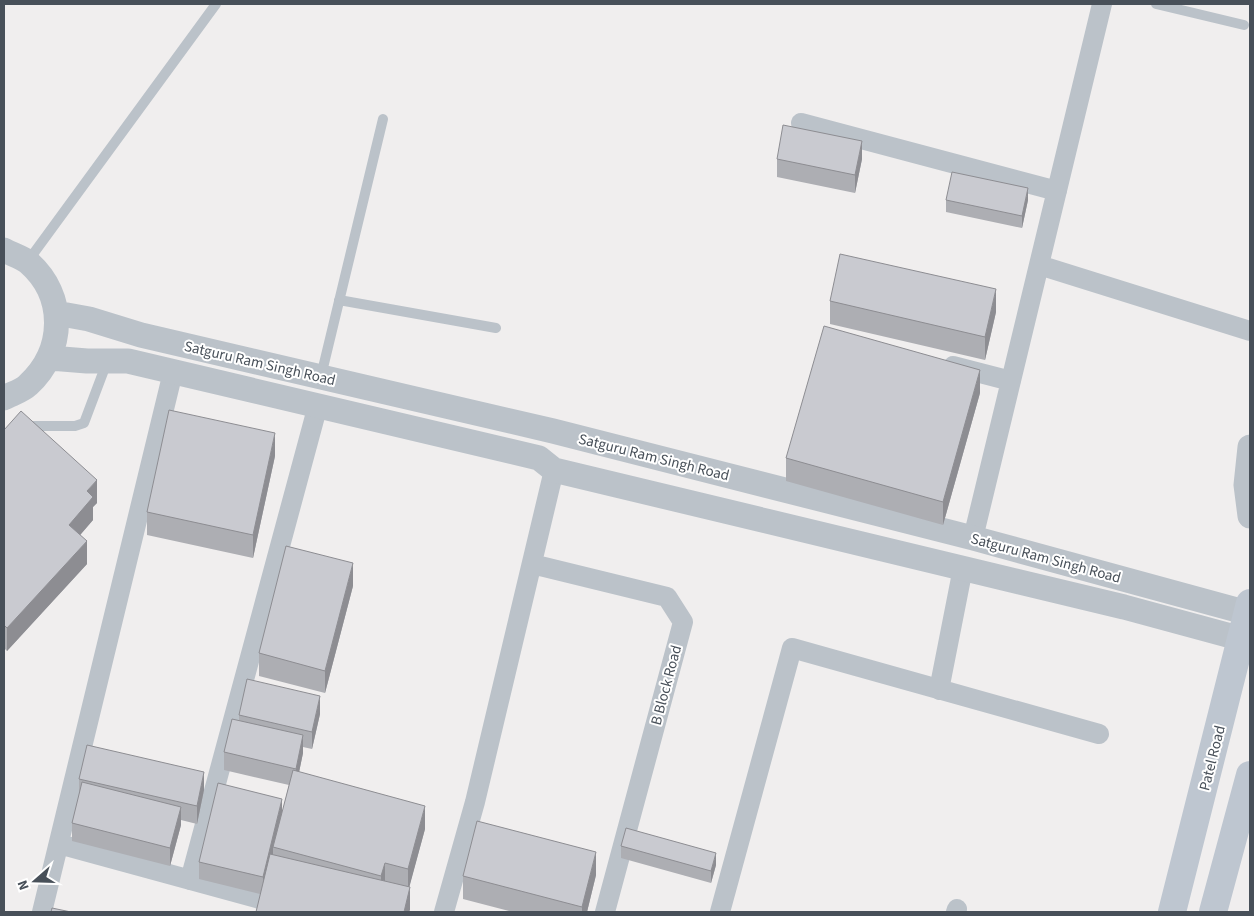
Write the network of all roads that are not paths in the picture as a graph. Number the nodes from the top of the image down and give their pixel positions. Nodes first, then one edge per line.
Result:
1 (216, 4) edge
2 (1102, 4) edge
3 (1156, 4) edge
4 (1244, 25) dead end
5 (383, 119) dead end
6 (801, 123) dead end
7 (1057, 190) junction
8 (4, 250) edge
9 (27, 262) junction
10 (1039, 265) junction
11 (339, 300) junction
12 (56, 313) junction
13 (496, 328) dead end
14 (1250, 331) edge
15 (50, 358) junction
16 (107, 361) junction
17 (935, 361) edge
18 (173, 372) junction
19 (321, 377) junction
20 (1011, 381) junction
21 (4, 398) edge
22 (318, 405) junction
23 (4, 434) edge
24 (1250, 447) edge
25 (554, 470) junction
26 (1250, 516) edge
27 (973, 538) junction
28 (532, 564) junction
29 (963, 568) junction
30 (1249, 608) edge
31 (1242, 640) junction
32 (939, 690) junction
33 (1099, 734) dead end
34 (1250, 775) edge
35 (58, 844) junction
36 (190, 880) junction
37 (260, 900) edge
38 (42, 912) edge
39 (444, 912) edge
40 (605, 912) edge
41 (720, 912) edge
42 (1172, 912) edge
43 (1213, 912) edge

1 - 9 lane
2 - 7 street
3 - 4 lane
5 - 11 lane
6 - 7 street
7 - 10 street
8 - 9 street
9 - 12 street
10 - 14 street
10 - 20 street
11 - 13 lane
11 - 19 lane
12 - 15 street
12 - 19 street, Satguru Ram Singh Road
15 - 16 street, Satguru Ram Singh Road
15 - 21 street
16 - 18 street, Satguru Ram Singh Road
16 - 23 lane
17 - 20 street
18 - 22 street, Satguru Ram Singh Road
18 - 35 street
19 - 27 street, Satguru Ram Singh Road
20 - 27 street
22 - 25 street, Satguru Ram Singh Road
22 - 36 street
24 - 26 street
25 - 28 street
25 - 29 street, Satguru Ram Singh Road
27 - 30 street, Satguru Ram Singh Road
28 - 39 street
28 - 40 street, B Block Road
29 - 31 street, Satguru Ram Singh Road
29 - 32 street
30 - 31 main road, Patel Road
31 - 42 main road, Patel Road
32 - 33 street
32 - 41 street
34 - 43 main road
35 - 36 street
35 - 38 street
36 - 37 street

